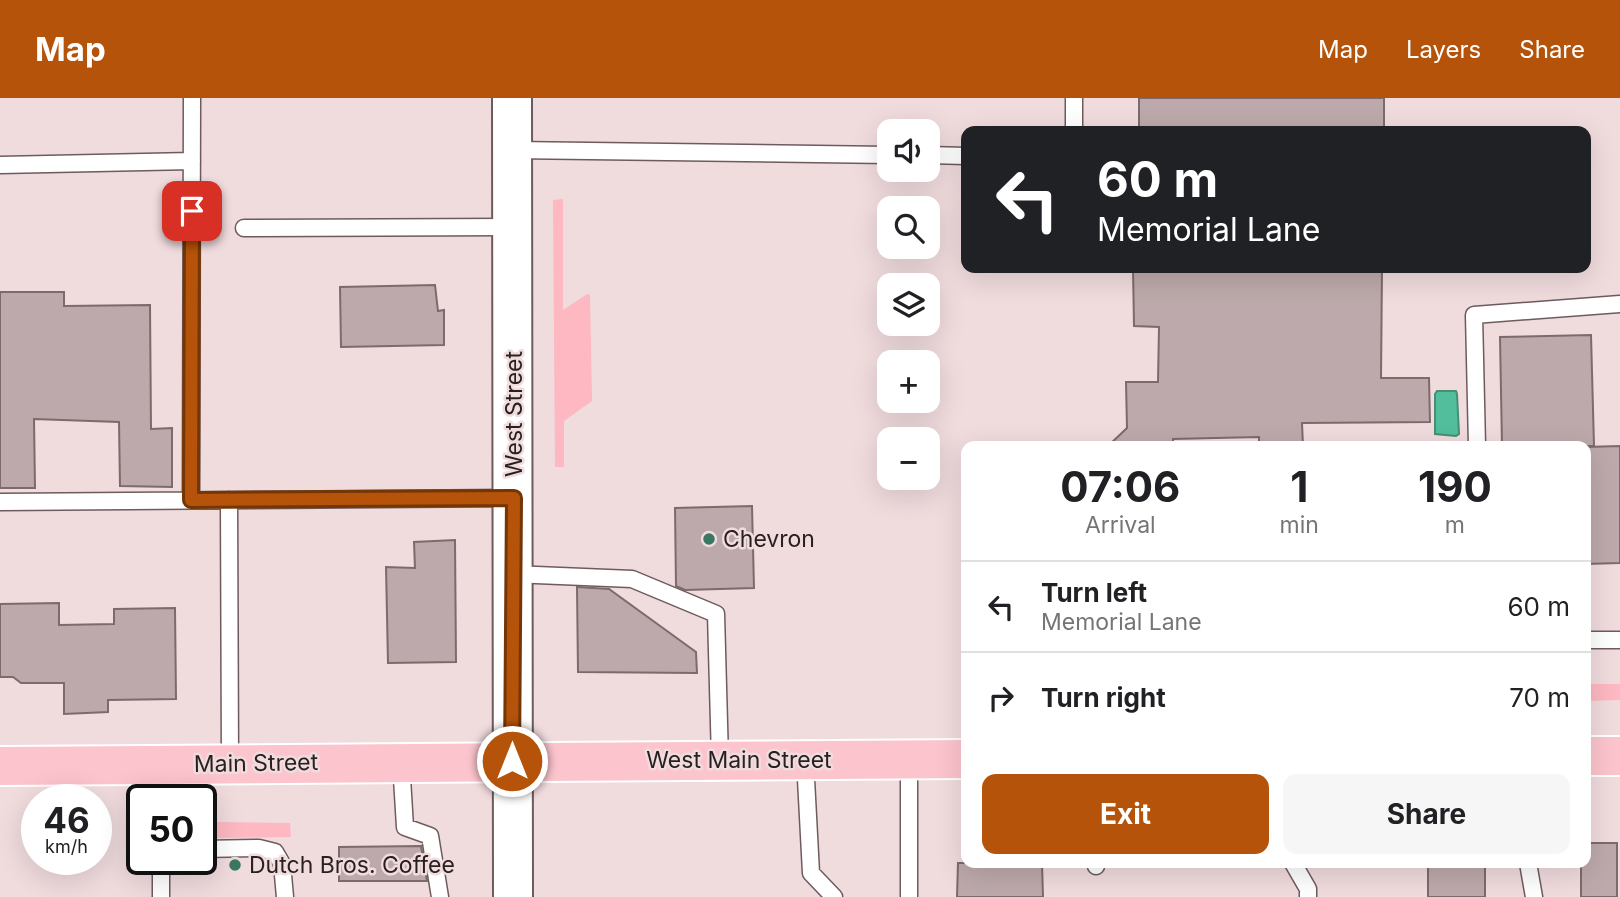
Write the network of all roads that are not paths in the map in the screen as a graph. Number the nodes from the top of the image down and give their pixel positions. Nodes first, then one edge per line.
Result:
1 (192, 98) edge
2 (512, 98) edge
3 (1074, 98) edge
4 (1074, 126) edge
5 (512, 150) junction
6 (877, 155) edge
7 (940, 155) edge
8 (961, 156) edge
9 (192, 161) junction
10 (0, 165) edge
11 (513, 227) junction
12 (244, 228) dead end
13 (1620, 304) edge
14 (1477, 441) edge
15 (514, 498) junction
16 (191, 500) junction
17 (229, 500) junction
18 (0, 502) edge
19 (512, 574) junction
20 (1591, 640) edge
21 (1620, 640) edge
22 (1620, 755) edge
23 (1591, 756) edge
24 (909, 759) junction
25 (961, 759) edge
26 (720, 760) junction
27 (805, 760) junction
28 (512, 761) junction
29 (401, 762) junction
30 (230, 764) junction
31 (0, 766) edge
32 (162, 782) edge
33 (217, 849) edge
34 (1296, 868) edge
35 (1529, 868) edge
36 (161, 875) edge
37 (161, 897) edge
38 (285, 897) edge
39 (440, 897) edge
40 (513, 897) edge
41 (834, 897) edge
42 (909, 897) edge
43 (1308, 897) edge
44 (1534, 897) edge

1 - 9 lane
2 - 5 main road, West Street
3 - 4 lane
5 - 6 lane
5 - 11 main road, West Street
7 - 8 lane
9 - 10 lane
9 - 16 lane
11 - 12 lane
11 - 15 main road, West Street
13 - 14 lane
15 - 17 lane
15 - 19 main road, West Street
16 - 17 lane
16 - 18 lane
17 - 30 lane
19 - 26 lane
19 - 28 main road, West Street
20 - 21 lane
22 - 23 main road
24 - 25 main road, West Main Street
24 - 27 main road, West Main Street
24 - 42 lane
26 - 27 main road, West Main Street
26 - 28 main road, West Main Street
27 - 41 lane
28 - 29 main road, Main Street
28 - 40 main road, West Street
29 - 30 main road, Main Street
29 - 39 lane
30 - 32 main road, Main Street
31 - 32 main road, Main Street
33 - 38 lane
34 - 43 lane
35 - 44 lane
36 - 37 lane

